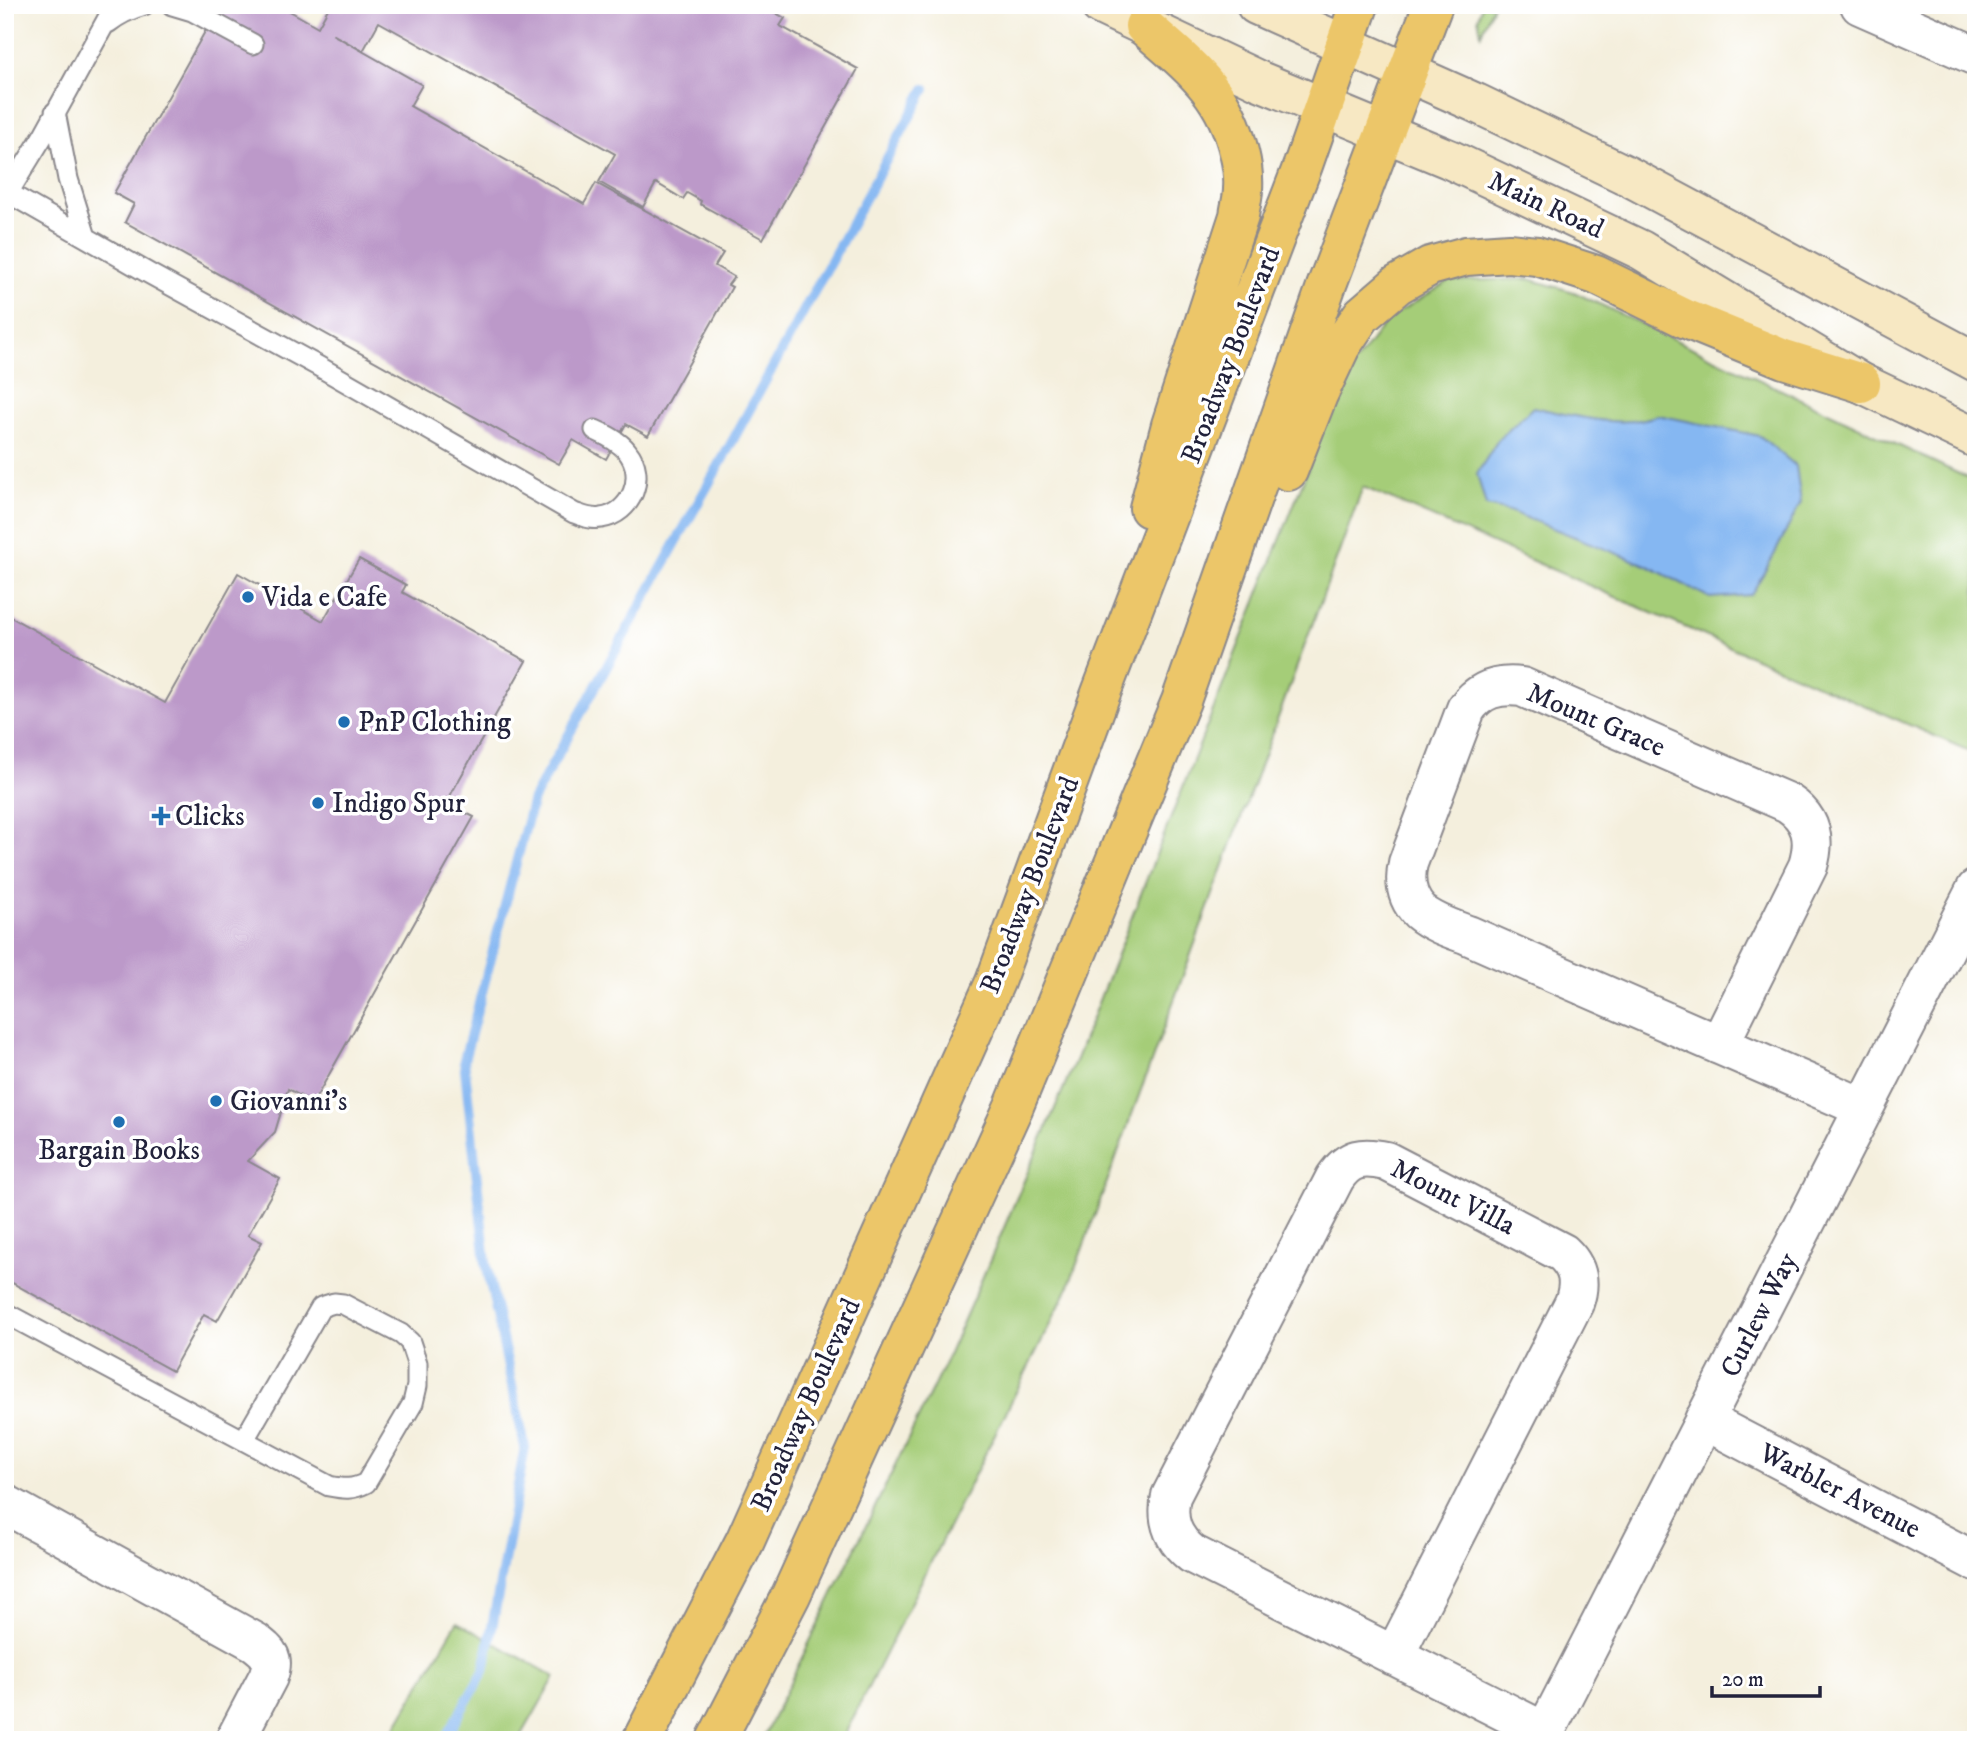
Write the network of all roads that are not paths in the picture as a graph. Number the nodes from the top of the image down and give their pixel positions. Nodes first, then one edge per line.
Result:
1 (115, 5) edge
2 (144, 5) edge
3 (172, 5) edge
4 (1100, 5) edge
5 (1256, 5) edge
6 (1359, 5) edge
7 (1433, 5) edge
8 (1860, 5) edge
9 (189, 8) edge
10 (1144, 26) junction
11 (102, 29) junction
12 (253, 44) dead end
13 (1345, 45) junction
14 (1976, 57) edge
15 (1408, 72) junction
16 (1324, 107) junction
17 (55, 112) junction
18 (1385, 133) junction
19 (6, 194) edge
20 (86, 237) junction
21 (1976, 362) edge
22 (1861, 383) junction
23 (595, 430) dead end
24 (1976, 438) edge
25 (1101, 693) junction
26 (1181, 701) junction
27 (1976, 889) edge
28 (1719, 1045) junction
29 (1864, 1108) junction
30 (5, 1313) edge
31 (1704, 1420) junction
32 (244, 1440) junction
33 (5, 1504) edge
34 (1976, 1562) edge
35 (1394, 1656) junction
36 (1543, 1736) edge
37 (234, 1740) edge
38 (642, 1740) edge
39 (716, 1740) edge

1 - 11 lane
2 - 11 lane
3 - 9 lane
4 - 10 main road, Main Road
5 - 13 main road
6 - 13 main road, Broadway Boulevard
7 - 15 main road
8 - 14 street
9 - 12 lane
10 - 16 main road, Main Road
10 - 25 main road
11 - 17 lane
13 - 15 main road
13 - 16 main road, Broadway Boulevard
15 - 18 main road
15 - 21 main road
16 - 18 main road, Main Road
16 - 25 main road, Broadway Boulevard
17 - 19 lane
17 - 20 lane
18 - 22 main road, Main Road
18 - 26 main road
19 - 20 lane
20 - 23 lane
22 - 24 main road, Main Road
22 - 26 main road
25 - 38 main road, Broadway Boulevard
26 - 39 main road
27 - 29 street, Curlew Way
28 - 28 street, Mount Grace
28 - 29 street, Mount Grace
29 - 31 street, Curlew Way
30 - 32 lane
31 - 34 street, Warbler Avenue
31 - 36 street, Curlew Way
32 - 32 lane
33 - 37 street
35 - 35 street, Mount Villa
35 - 36 street, Mount Villa

